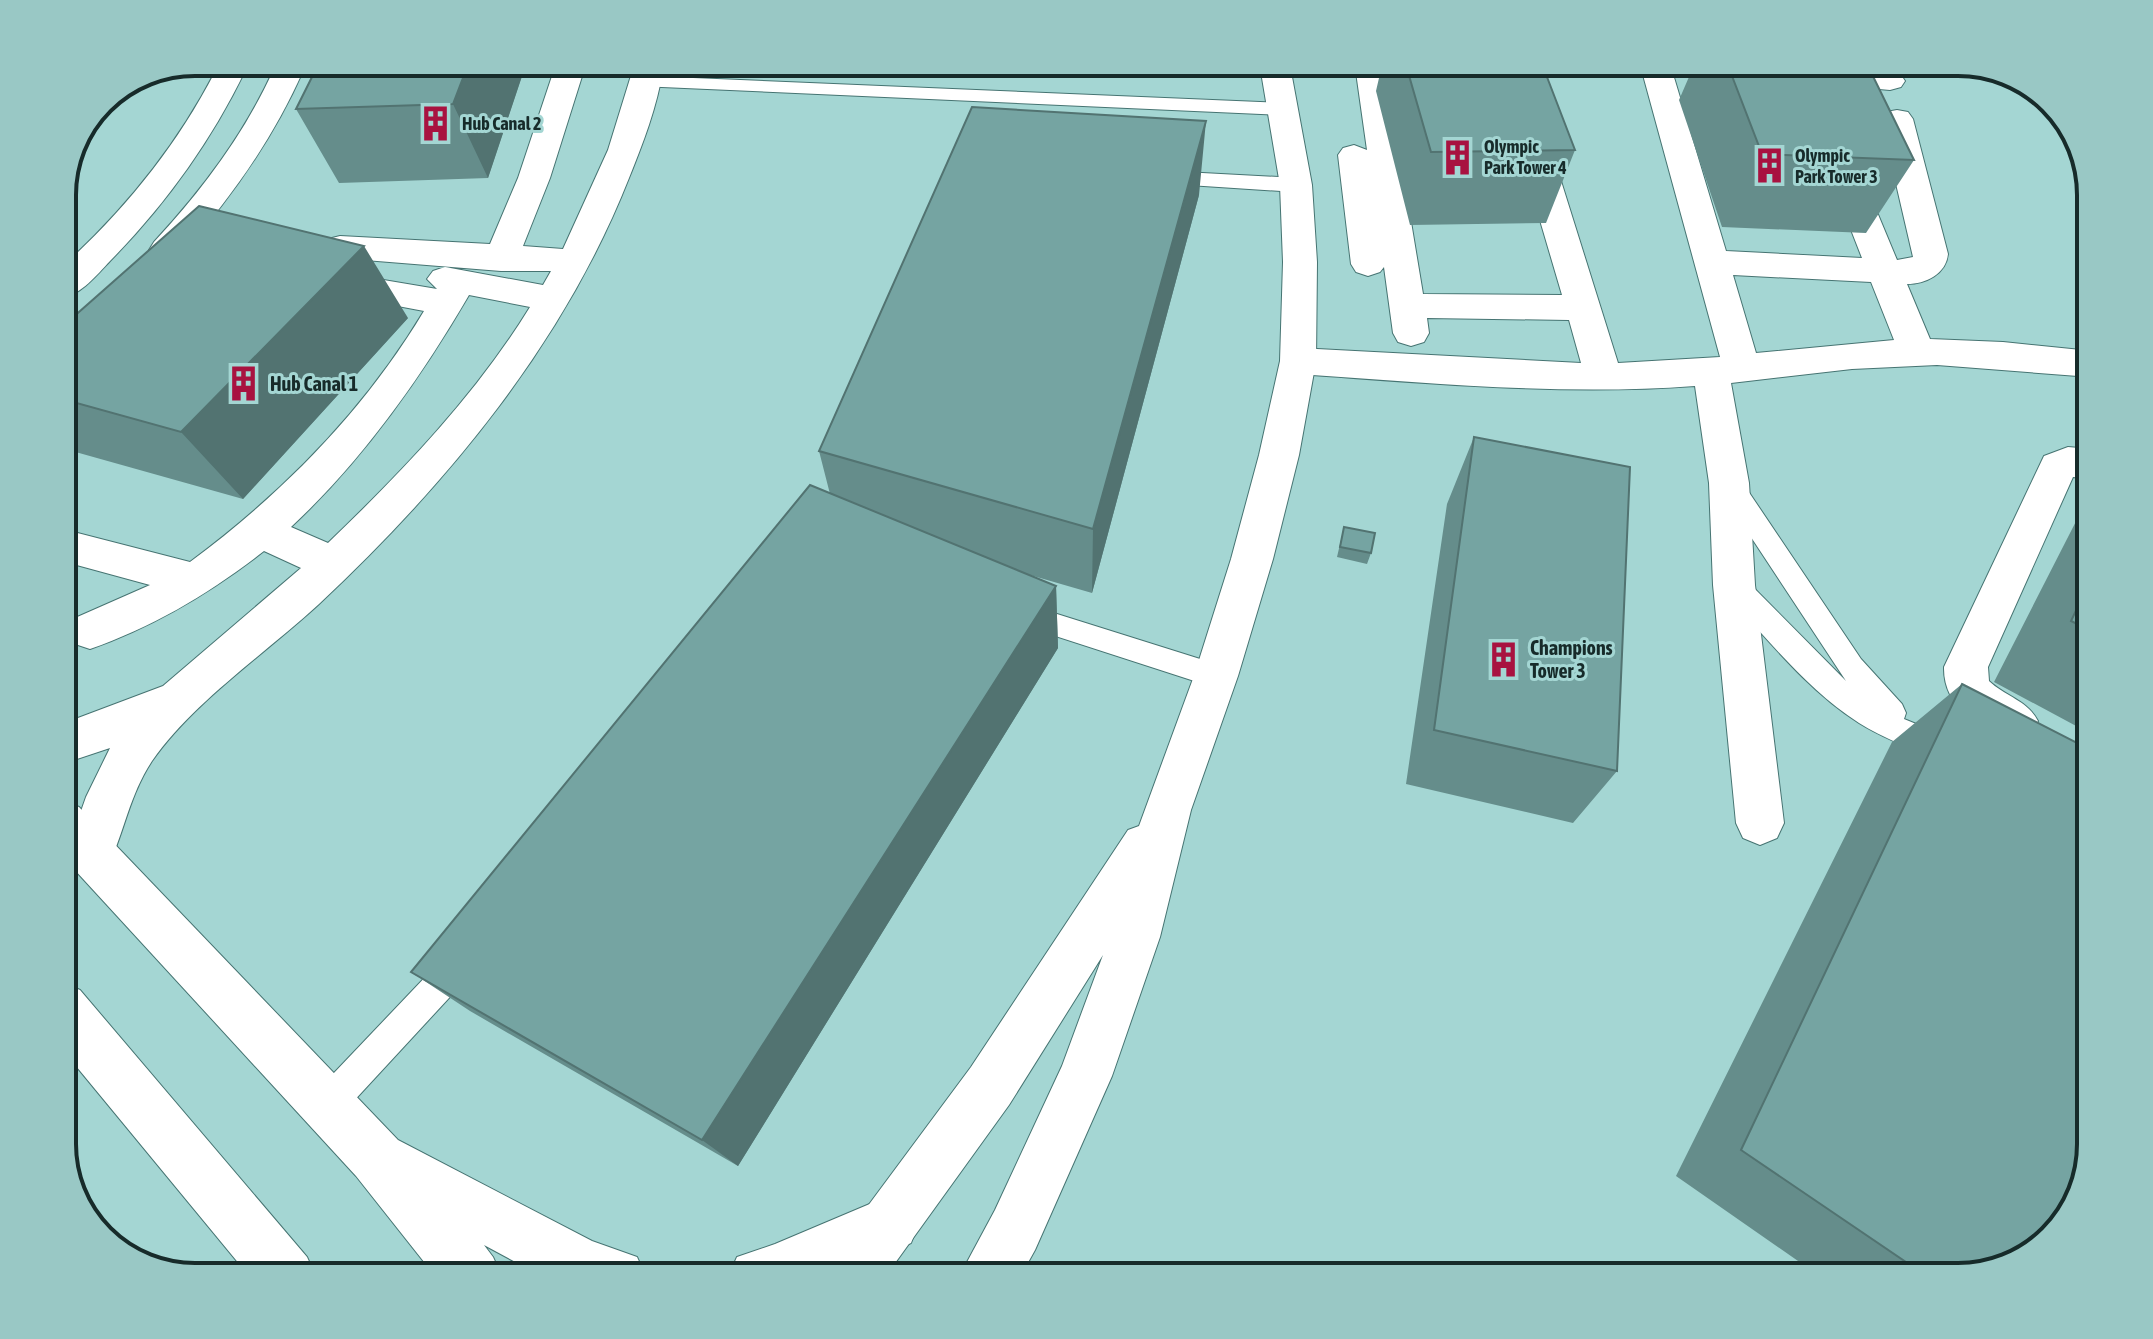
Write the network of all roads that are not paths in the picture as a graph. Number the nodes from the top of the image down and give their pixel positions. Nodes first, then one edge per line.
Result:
1 (228, 76) edge
2 (286, 76) edge
3 (567, 76) edge
4 (647, 76) edge
5 (1277, 76) edge
6 (1343, 76) edge
7 (1372, 76) edge
8 (1658, 76) edge
9 (1760, 76) edge
10 (1890, 81) dead end
11 (1284, 109) junction
12 (1524, 113) edge
13 (1897, 119) edge
14 (1833, 143) edge
15 (1139, 176) edge
16 (1296, 185) junction
17 (506, 248) junction
18 (576, 261) junction
19 (1712, 262) junction
20 (1368, 264) dead end
21 (149, 269) edge
22 (1884, 271) junction
23 (76, 274) edge
24 (300, 278) edge
25 (453, 292) junction
26 (552, 299) junction
27 (1584, 308) junction
28 (1917, 352) junction
29 (1298, 361) junction
30 (2077, 363) edge
31 (1727, 371) junction
32 (1604, 376) junction
33 (2077, 463) edge
34 (1729, 483) junction
35 (259, 531) junction
36 (76, 549) edge
37 (333, 564) junction
38 (195, 580) junction
39 (1734, 585) junction
40 (990, 604) edge
41 (90, 631) dead end
42 (1216, 676) junction
43 (173, 701) junction
44 (1916, 735) junction
45 (76, 739) edge
46 (2052, 740) edge
47 (1957, 756) edge
48 (1167, 810) junction
49 (1760, 823) dead end
50 (76, 836) edge
51 (484, 937) edge
52 (76, 1025) edge
53 (326, 1106) junction
54 (376, 1156) junction
55 (891, 1223) junction
56 (275, 1263) edge
57 (462, 1263) edge
58 (575, 1263) edge
59 (799, 1263) edge
60 (861, 1263) edge
61 (996, 1263) edge

1 - 23 street
2 - 21 street
3 - 17 street
4 - 11 lane
4 - 18 street
5 - 11 street
6 - 20 street
7 - 27 street
8 - 19 street
9 - 10 street
11 - 16 street
12 - 27 street
13 - 22 street
14 - 22 street
15 - 16 lane
16 - 29 street
17 - 18 street
17 - 25 street
18 - 26 street
19 - 22 street
19 - 31 street
22 - 28 street
24 - 25 street
25 - 26 street
25 - 35 street
26 - 37 street
27 - 32 street
28 - 30 street
28 - 31 street
29 - 32 street
29 - 42 street
31 - 32 street
31 - 34 street
33 - 46 street
34 - 39 street
34 - 44 lane
35 - 37 street
35 - 38 street
36 - 38 street
37 - 43 street
38 - 41 street
39 - 44 lane
39 - 49 street
40 - 42 lane
42 - 48 street
43 - 45 street
43 - 50 street
44 - 47 lane
48 - 55 street
48 - 61 street
50 - 53 street
51 - 53 lane
52 - 56 street
53 - 54 street
54 - 57 street
54 - 58 street
55 - 59 street
55 - 60 street

